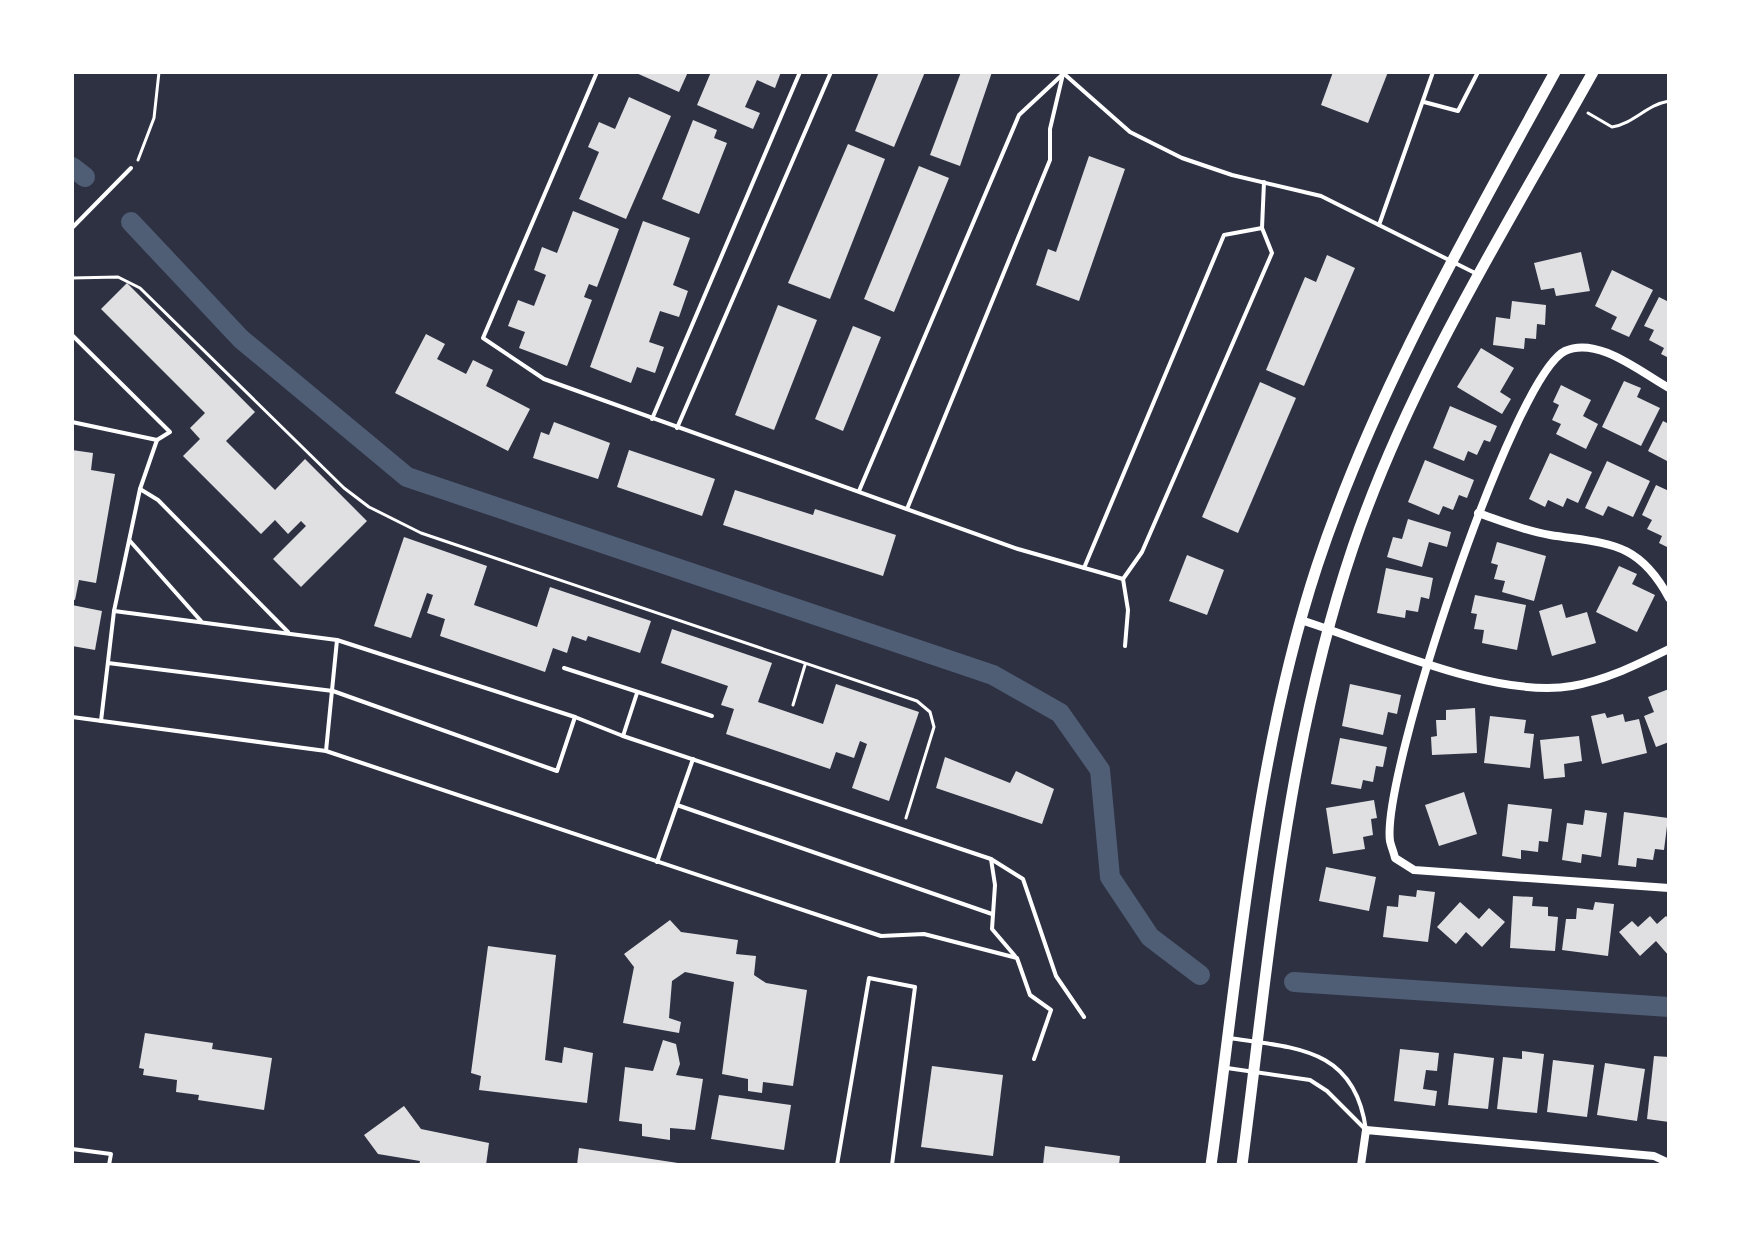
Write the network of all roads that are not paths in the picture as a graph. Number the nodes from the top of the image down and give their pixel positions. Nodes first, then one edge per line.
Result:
1 (597, 72) edge
2 (800, 72) edge
3 (831, 72) edge
4 (1433, 72) edge
5 (1478, 72) edge
6 (1555, 72) edge
7 (1593, 72) edge
8 (1062, 73) edge
9 (1424, 102) junction
10 (131, 168) road end
11 (1264, 182) junction
12 (1379, 225) junction
13 (72, 228) edge
14 (1262, 228) junction
15 (1452, 261) junction
16 (1479, 275) junction
17 (72, 335) edge
18 (1669, 388) edge
19 (652, 419) junction
20 (72, 422) edge
21 (677, 428) junction
22 (157, 440) junction
23 (140, 489) junction
24 (859, 492) junction
25 (907, 509) junction
26 (1478, 513) junction
27 (129, 540) junction
28 (1084, 568) junction
29 (1123, 579) junction
30 (1669, 598) edge
31 (114, 611) junction
32 (1301, 620) junction
33 (203, 623) junction
34 (1329, 629) junction
35 (289, 634) junction
36 (337, 640) junction
37 (1125, 646) dead end
38 (1669, 649) edge
39 (1426, 662) junction
40 (108, 663) junction
41 (564, 668) dead end
42 (333, 691) junction
43 (638, 692) junction
44 (712, 716) dead end
45 (72, 717) edge
46 (575, 717) junction
47 (101, 721) junction
48 (623, 736) junction
49 (326, 751) junction
50 (693, 759) junction
51 (677, 805) junction
52 (991, 859) junction
53 (657, 862) junction
54 (1669, 888) edge
55 (992, 914) junction
56 (1017, 958) junction
57 (1084, 1017) dead end
58 (1229, 1038) junction
59 (1259, 1042) junction
60 (1034, 1059) dead end
61 (1225, 1068) junction
62 (1254, 1072) junction
63 (1366, 1130) junction
64 (72, 1149) edge
65 (1669, 1163) edge
66 (109, 1165) edge
67 (837, 1165) edge
68 (892, 1165) edge
69 (1211, 1165) edge
70 (1242, 1165) edge
71 (1361, 1165) edge

1 - 19 lane
2 - 19 lane
3 - 21 lane
4 - 9 lane
5 - 9 lane
6 - 15 street
7 - 16 street
8 - 11 lane
8 - 24 lane
8 - 25 lane
9 - 12 lane
10 - 13 lane
11 - 12 lane
11 - 14 lane
12 - 15 lane
14 - 28 lane
14 - 29 lane
15 - 16 lane
15 - 32 street
16 - 34 street
17 - 22 lane
18 - 26 street
19 - 21 lane
20 - 22 lane
21 - 24 lane
22 - 23 lane
23 - 27 lane
23 - 35 lane
24 - 25 lane
25 - 28 lane
26 - 30 street
26 - 39 street
27 - 31 lane
27 - 33 lane
28 - 29 lane
29 - 37 lane
31 - 33 lane
31 - 40 lane
32 - 34 street
32 - 58 street
33 - 35 lane
34 - 39 street
34 - 59 street
35 - 36 lane
36 - 42 lane
36 - 46 lane
38 - 39 street
39 - 54 street
40 - 42 lane
40 - 47 lane
41 - 43 lane
42 - 46 lane
42 - 49 lane
43 - 44 lane
43 - 48 lane
45 - 47 lane
46 - 48 lane
47 - 49 lane
48 - 50 lane
49 - 53 lane
50 - 51 lane
50 - 52 lane
51 - 53 lane
51 - 55 lane
52 - 55 lane
52 - 57 lane
53 - 56 lane
55 - 56 lane
56 - 60 lane
58 - 59 lane
58 - 61 street
59 - 62 street
59 - 63 lane
61 - 62 lane
61 - 69 street
62 - 63 lane
62 - 70 street
63 - 65 street
63 - 71 street
64 - 66 lane
67 - 68 lane

